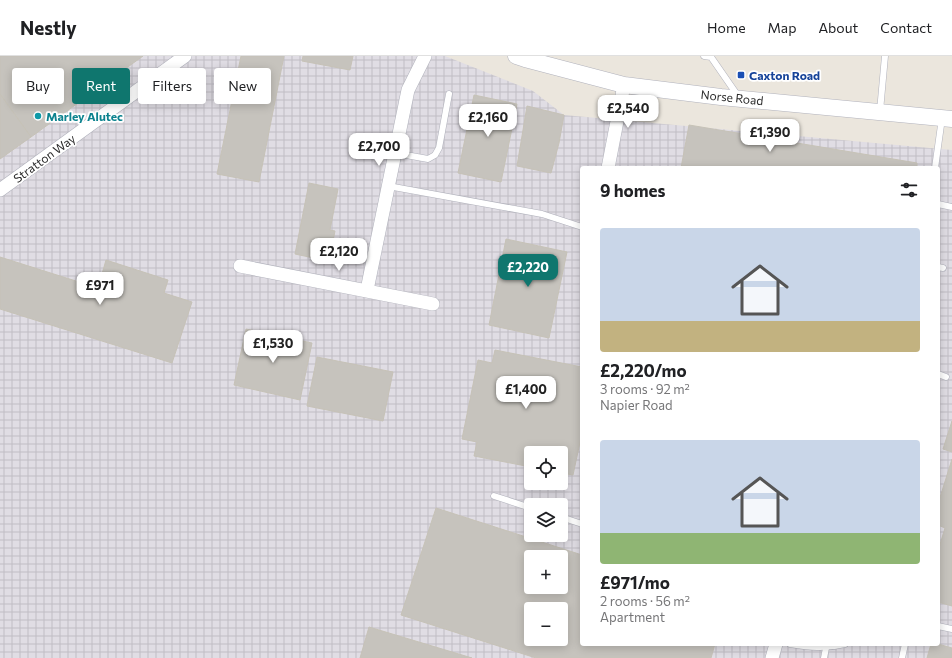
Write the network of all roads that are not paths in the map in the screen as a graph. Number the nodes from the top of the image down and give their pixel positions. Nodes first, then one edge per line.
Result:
1 (185, 56) edge
2 (425, 56) edge
3 (516, 56) edge
4 (704, 56) edge
5 (885, 56) edge
6 (624, 84) junction
7 (449, 94) dead end
8 (740, 98) junction
9 (880, 112) junction
10 (947, 119) edge
11 (395, 153) junction
12 (608, 166) edge
13 (935, 166) edge
14 (388, 186) junction
15 (0, 190) edge
16 (940, 204) edge
17 (952, 207) edge
18 (580, 225) edge
19 (240, 266) dead end
20 (367, 290) junction
21 (433, 304) dead end
22 (940, 375) edge
23 (946, 377) dead end
24 (494, 496) dead end
25 (524, 506) edge
26 (568, 519) edge
27 (580, 523) edge
28 (940, 626) edge
29 (952, 629) edge
30 (775, 646) edge
31 (803, 646) edge
32 (838, 646) edge
33 (905, 646) edge
34 (826, 648) junction
35 (772, 658) edge
36 (824, 658) edge
37 (902, 658) edge

1 - 15 street, Stratton Way
2 - 11 street
3 - 6 street, Norse Road
4 - 8 lane
5 - 9 lane
6 - 8 street, Norse Road
6 - 12 street
7 - 11 lane
8 - 9 street, Norse Road
9 - 10 street, Norse Road
10 - 13 lane
11 - 14 street
14 - 18 lane
14 - 20 street
16 - 17 lane
19 - 20 street
20 - 21 street
22 - 23 lane
24 - 25 lane
26 - 27 lane
28 - 29 lane
30 - 35 street
31 - 34 lane
32 - 34 lane
33 - 37 lane
34 - 36 lane

